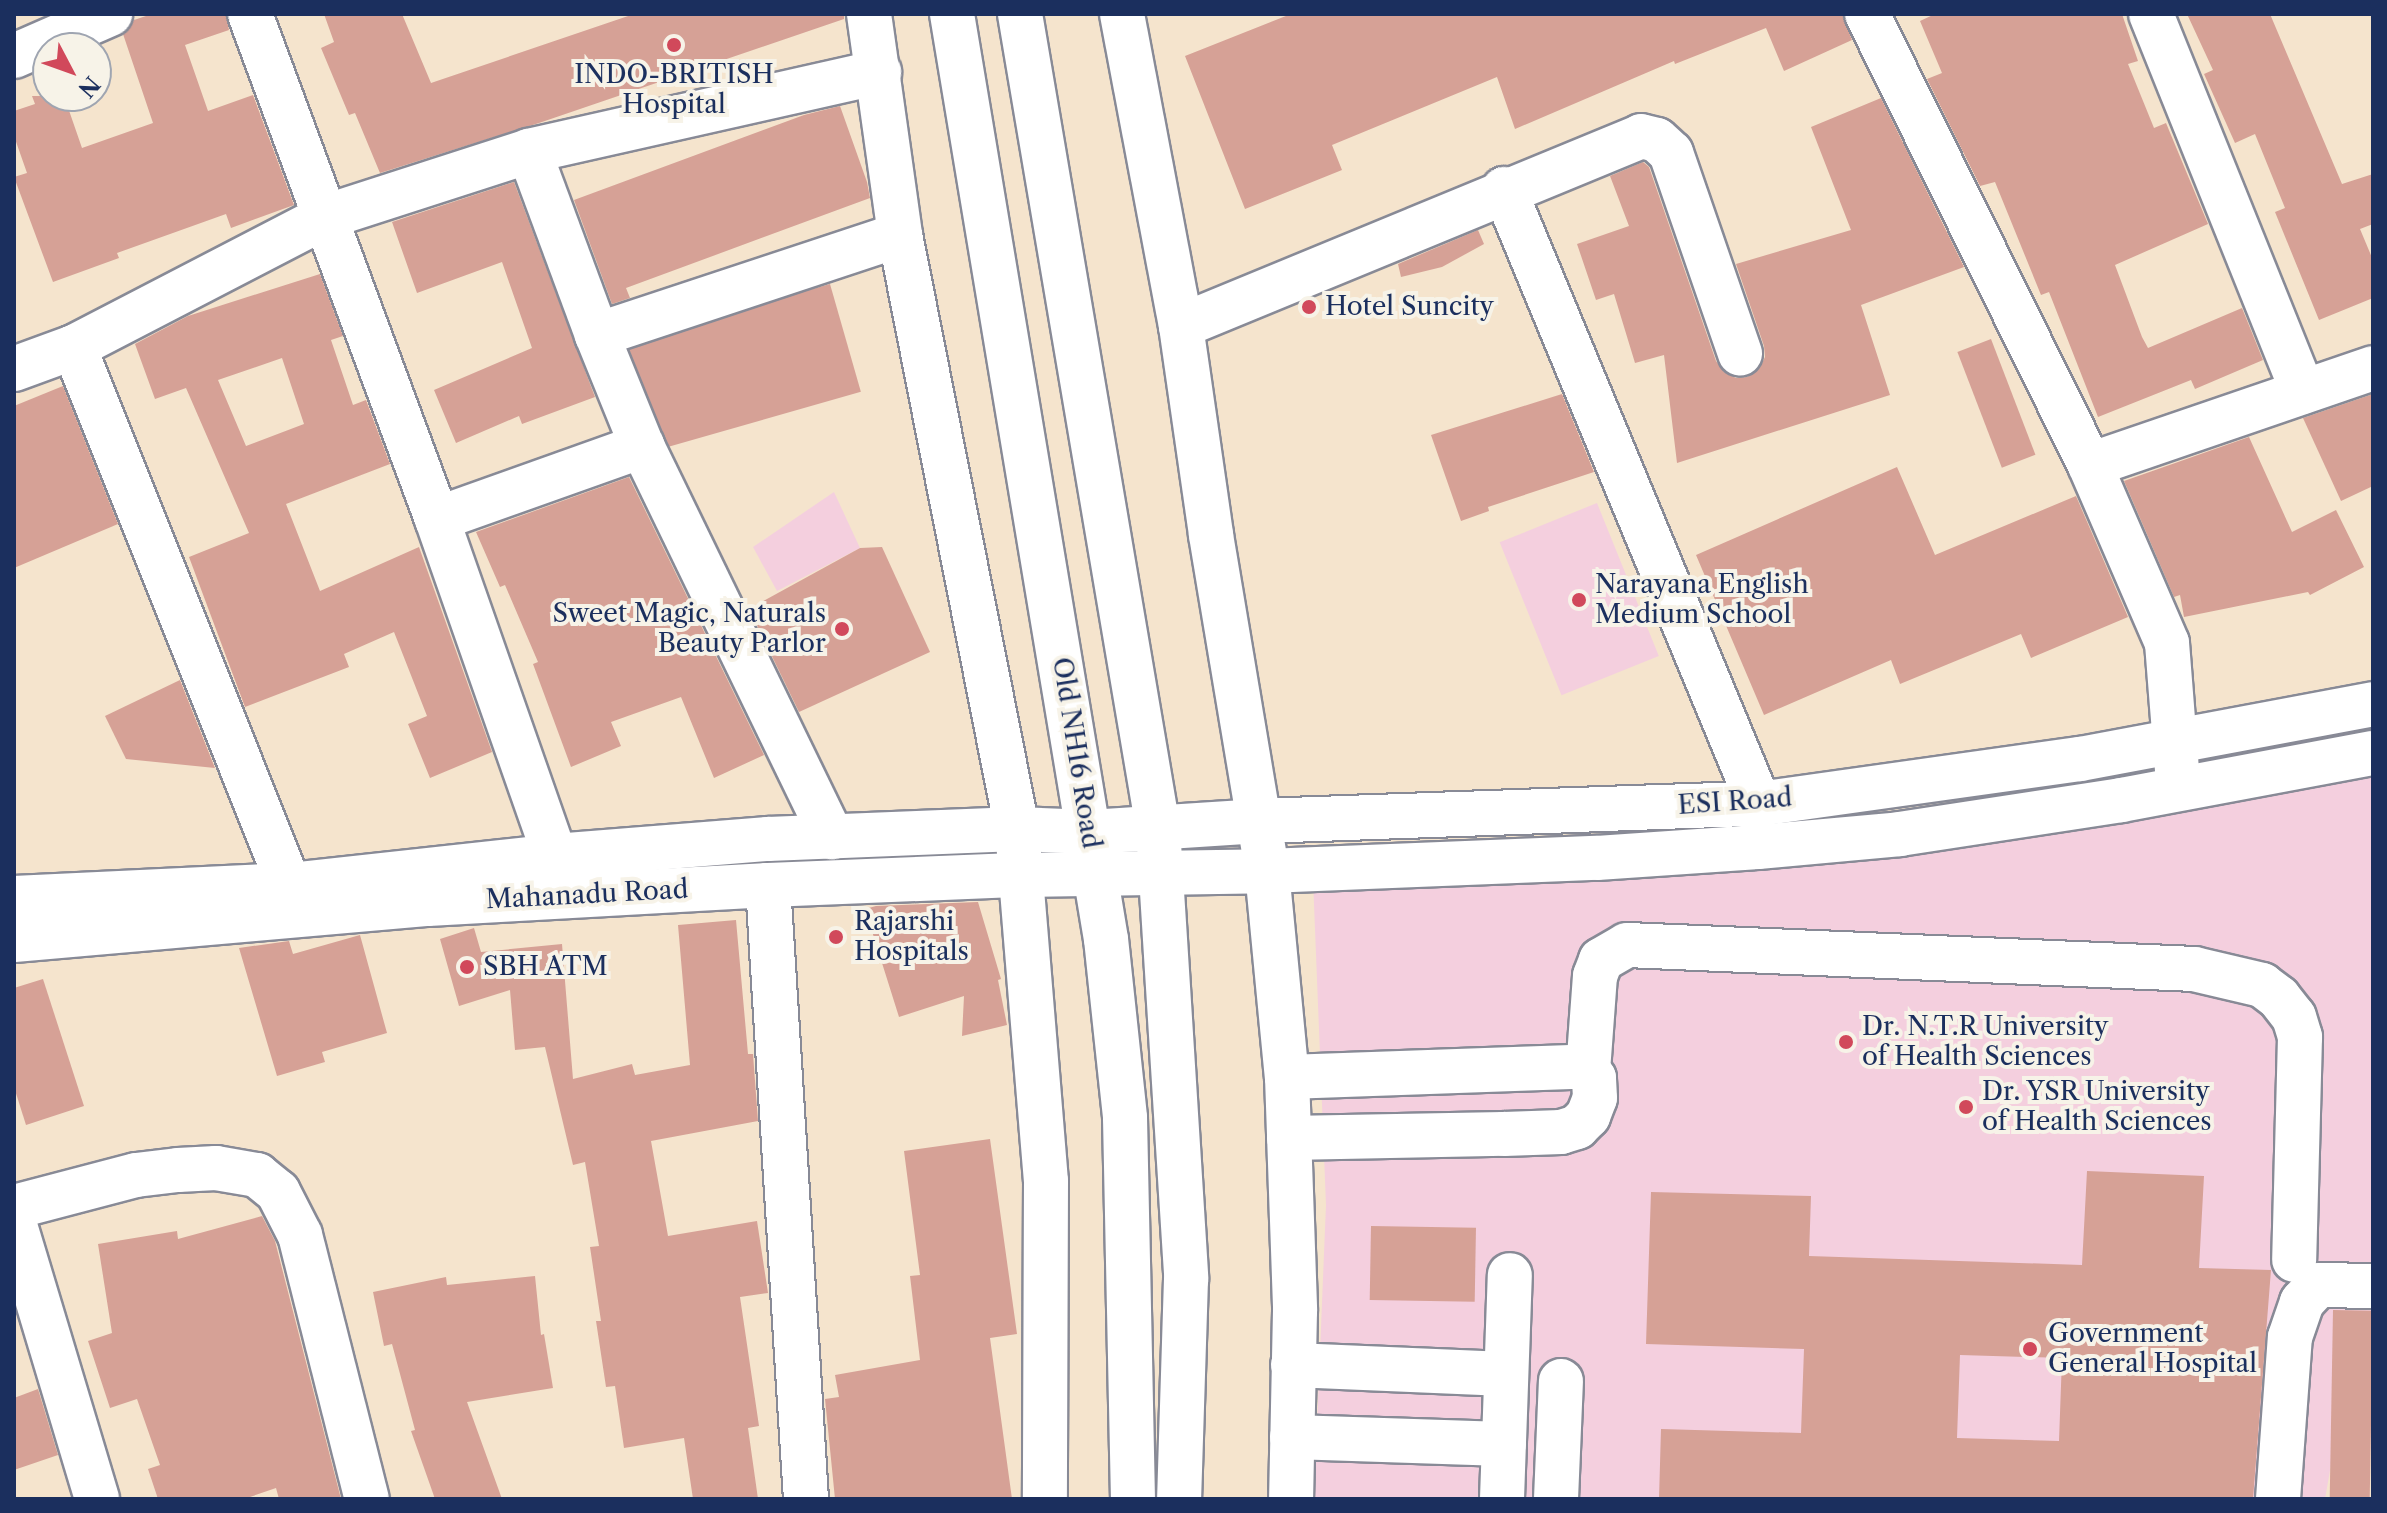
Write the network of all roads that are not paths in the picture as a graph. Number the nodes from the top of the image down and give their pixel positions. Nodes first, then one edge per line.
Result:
1 (110, 14) edge
2 (250, 14) edge
3 (869, 14) edge
4 (952, 14) edge
5 (1020, 14) edge
6 (1122, 14) edge
7 (1867, 14) edge
8 (2151, 14) edge
9 (14, 56) edge
10 (879, 72) junction
11 (529, 151) junction
12 (1504, 189) junction
13 (325, 217) junction
14 (900, 235) junction
15 (1181, 326) junction
16 (597, 335) junction
17 (74, 347) junction
18 (1740, 353) dead end
19 (2373, 368) edge
20 (14, 369) edge
21 (2303, 392) junction
22 (642, 446) junction
23 (2090, 465) junction
24 (437, 519) junction
25 (2373, 704) edge
26 (2172, 742) junction
27 (2373, 753) edge
28 (2180, 789) junction
29 (1759, 804) junction
30 (1260, 821) junction
31 (1158, 828) junction
32 (1017, 829) junction
33 (832, 837) junction
34 (1093, 853) junction
35 (555, 856) junction
36 (1267, 871) junction
37 (1161, 874) junction
38 (1021, 875) junction
39 (289, 885) junction
40 (768, 885) junction
41 (14, 898) edge
42 (14, 940) edge
43 (1588, 1071) junction
44 (1287, 1077) junction
45 (1289, 1138) junction
46 (14, 1207) edge
47 (14, 1222) edge
48 (2294, 1260) dead end
49 (1510, 1275) dead end
50 (2373, 1286) edge
51 (1293, 1365) junction
52 (1506, 1374) junction
53 (1561, 1381) dead end
54 (1292, 1437) junction
55 (1504, 1444) junction
56 (97, 1499) edge
57 (367, 1499) edge
58 (806, 1499) edge
59 (1045, 1499) edge
60 (1133, 1499) edge
61 (1179, 1499) edge
62 (1291, 1499) edge
63 (1502, 1499) edge
64 (1556, 1499) edge
65 (2278, 1499) edge

1 - 9 street
2 - 13 street
3 - 10 street
4 - 34 street, Old NH16 Road
5 - 31 street
6 - 15 street
7 - 23 street
8 - 21 street
10 - 11 street
10 - 14 street
11 - 13 street
11 - 16 street
12 - 15 street
12 - 18 street
12 - 29 street
13 - 17 street
13 - 24 street
14 - 16 street
14 - 32 street
15 - 30 street
16 - 22 street
17 - 20 street
17 - 39 street
19 - 21 street
21 - 23 street
22 - 24 street
22 - 33 street
23 - 26 street
24 - 35 street
25 - 26 street, ESI Road
26 - 28 street
26 - 29 street, ESI Road
27 - 28 street, ESI Road
28 - 36 street, ESI Road
29 - 30 street, ESI Road
30 - 31 street, ESI Road
30 - 36 street
31 - 34 street, ESI Road
31 - 37 street
32 - 33 street, Mahanadu Road
32 - 34 street, Mahanadu Road
32 - 38 street
33 - 35 street, Mahanadu Road
34 - 37 street, Mahanadu Road
34 - 38 street, Mahanadu Road
34 - 60 street, Old NH16 Road
35 - 39 street, Mahanadu Road
36 - 37 street, ESI Road
36 - 44 street
37 - 61 street
38 - 40 street, Mahanadu Road
38 - 59 street
39 - 41 street, Mahanadu Road
40 - 42 street, Mahanadu Road
40 - 58 street
43 - 44 street
43 - 45 street
43 - 48 street
44 - 45 street
45 - 51 street
46 - 57 street
47 - 56 street
49 - 52 street
50 - 65 street
51 - 52 street
51 - 54 street
52 - 55 street
53 - 64 street
54 - 55 street
54 - 62 street
55 - 63 street

